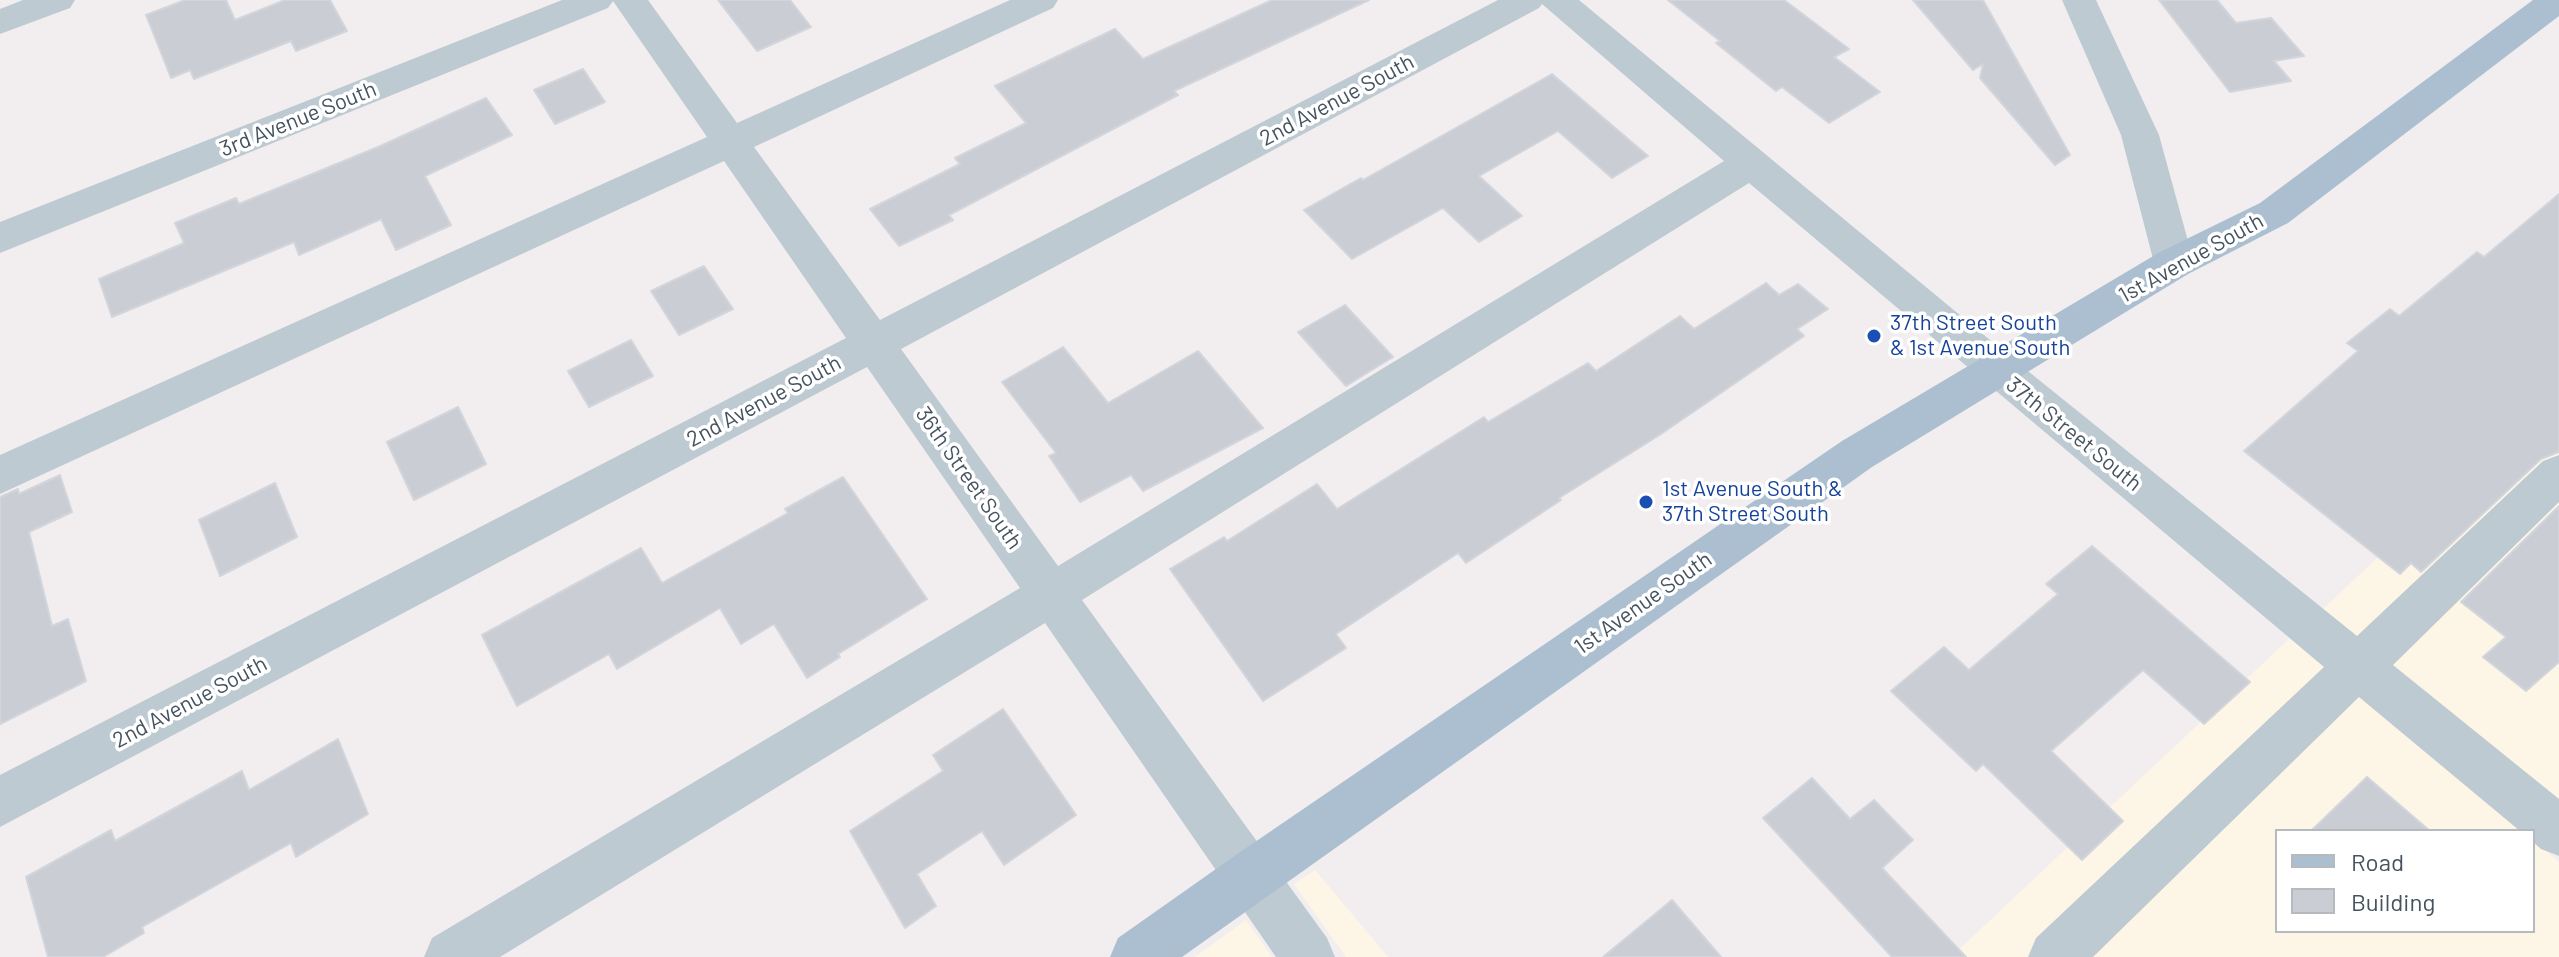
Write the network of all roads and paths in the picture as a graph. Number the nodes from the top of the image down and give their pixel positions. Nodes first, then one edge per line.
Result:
1 (58, 0) edge
2 (596, 0) edge
3 (630, 0) edge
4 (1041, 0) edge
5 (1527, 0) edge
6 (1557, 0) edge
7 (2079, 0) edge
8 (2552, 4) edge
9 (0, 22) edge
10 (731, 142) junction
11 (1751, 163) junction
12 (0, 238) edge
13 (2174, 263) junction
14 (874, 343) junction
15 (1998, 371) junction
16 (2559, 474) edge
17 (0, 475) edge
18 (1052, 594) junction
19 (2358, 667) junction
20 (0, 802) edge
21 (2559, 831) edge
22 (1251, 875) junction
23 (451, 957) edge
24 (1137, 957) edge
25 (1308, 957) edge
26 (2055, 957) edge

1 - 9 street
2 - 12 street, 3rd Avenue South
3 - 10 street, 36th Street South
4 - 10 street
5 - 14 street, 2nd Avenue South
6 - 11 street, 37th Street South
7 - 13 street
8 - 13 main road, 1st Avenue South
10 - 14 street, 36th Street South
10 - 17 street
11 - 15 street, 37th Street South
11 - 18 street
13 - 15 main road, 1st Avenue South
14 - 18 street, 36th Street South
14 - 20 street, 2nd Avenue South
15 - 19 street, 37th Street South
15 - 22 main road, 1st Avenue South
16 - 19 street
18 - 22 street, 36th Street South
18 - 23 street
19 - 21 street, 37th Street South
19 - 26 street
22 - 24 main road, 1st Avenue South
22 - 25 street, 36th Street South

